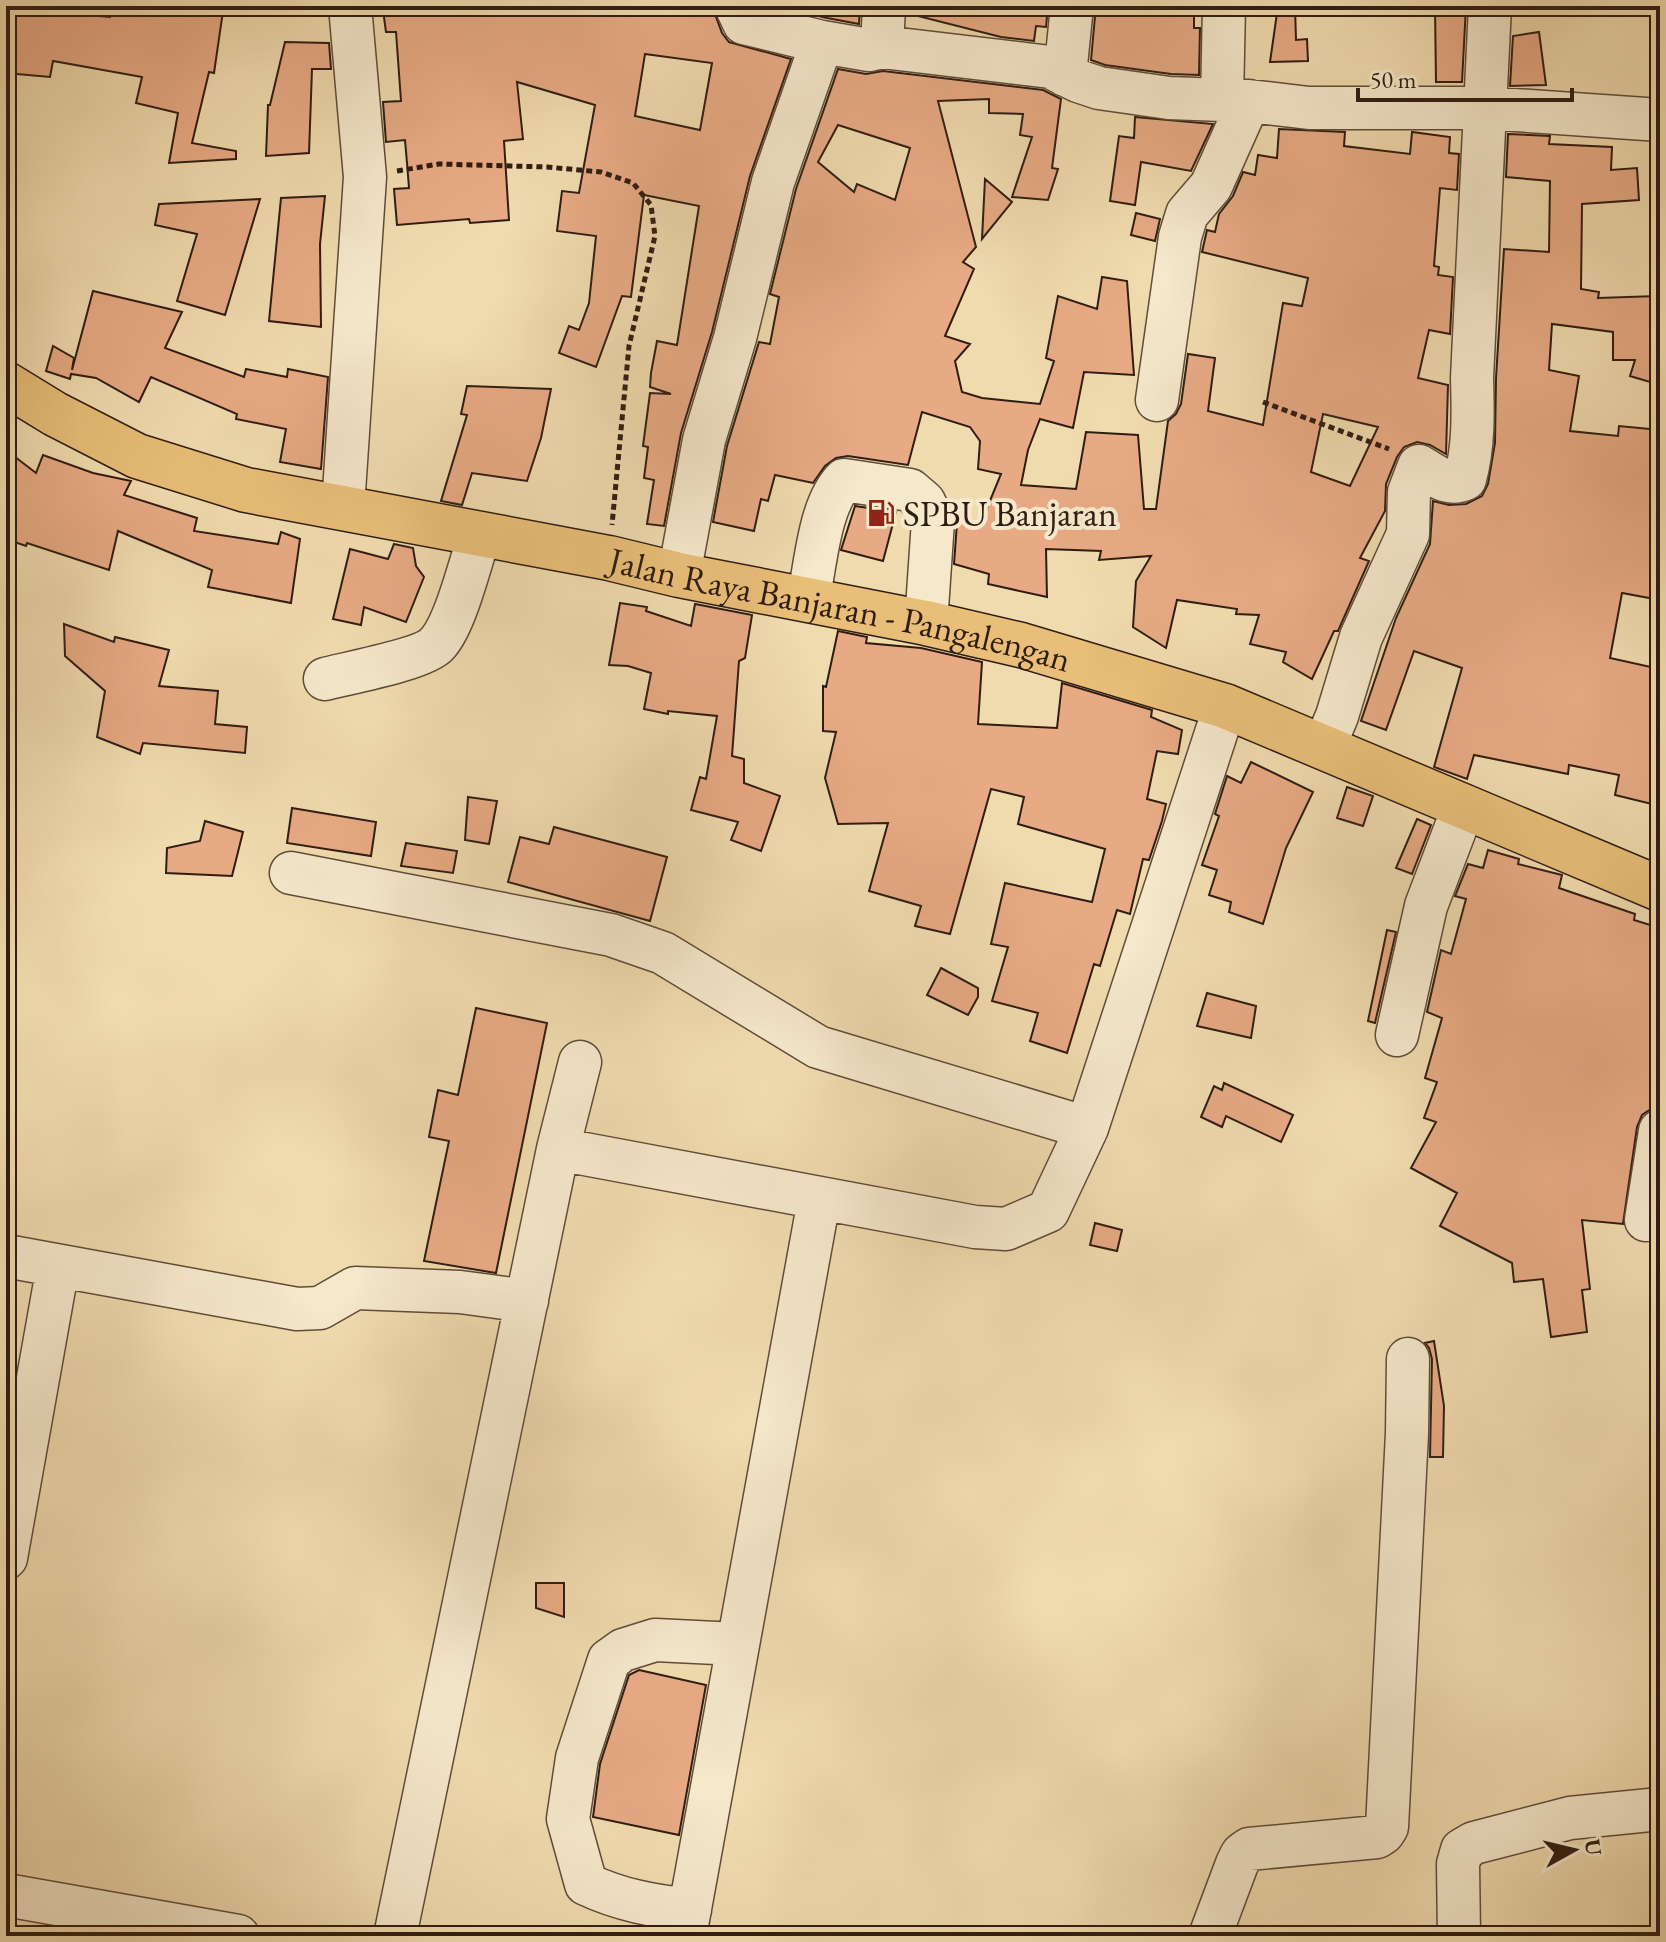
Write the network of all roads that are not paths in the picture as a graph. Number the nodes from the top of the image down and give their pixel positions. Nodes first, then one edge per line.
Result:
1 (350, 6) edge
2 (736, 6) edge
3 (884, 6) edge
4 (1072, 6) edge
5 (1224, 6) edge
6 (1490, 6) edge
7 (822, 42) junction
8 (882, 47) junction
9 (1065, 75) junction
10 (1236, 101) junction
11 (1486, 108) junction
12 (1660, 120) edge
13 (6, 384) edge
14 (1157, 400) dead end
15 (343, 507) junction
16 (480, 534) junction
17 (679, 575) junction
18 (808, 600) junction
19 (926, 623) junction
20 (325, 679) dead end
21 (1225, 706) junction
22 (1324, 747) junction
23 (1464, 806) junction
24 (291, 873) dead end
25 (1660, 889) edge
26 (1397, 1035) dead end
27 (580, 1062) dead end
28 (1087, 1128) junction
29 (1660, 1131) edge
30 (558, 1149) junction
31 (819, 1200) junction
32 (1646, 1220) dead end
33 (6, 1256) edge
34 (58, 1266) junction
35 (527, 1301) junction
36 (1408, 1359) dead end
37 (6, 1558) edge
38 (737, 1644) junction
39 (1660, 1809) edge
40 (6, 1895) edge
41 (688, 1923) edge
42 (238, 1936) edge
43 (395, 1936) edge
44 (1210, 1936) edge
45 (1459, 1936) edge

1 - 15 street
2 - 7 street
3 - 8 street
4 - 9 street
5 - 10 street
6 - 11 street
7 - 8 street
7 - 17 street
8 - 9 street
9 - 10 street
10 - 11 street
10 - 14 street
11 - 12 street
11 - 22 street
13 - 15 main road, Jalan Raya Banjaran - Pangalengan
15 - 16 main road, Jalan Raya Banjaran - Pangalengan
16 - 17 main road, Jalan Raya Banjaran - Pangalengan
16 - 20 street
17 - 18 main road, Jalan Raya Banjaran - Pangalengan
18 - 19 main road, Jalan Raya Banjaran - Pangalengan
18 - 19 street
19 - 21 main road, Jalan Raya Banjaran - Pangalengan
21 - 22 main road, Jalan Raya Banjaran - Pangalengan
21 - 28 street
22 - 23 main road, Jalan Raya Banjaran - Pangalengan
23 - 25 main road, Jalan Raya Banjaran - Pangalengan
23 - 26 street
24 - 28 street
27 - 30 street
28 - 31 street
29 - 32 street
30 - 31 street
30 - 35 street
31 - 38 street
33 - 34 street
34 - 35 street
34 - 37 street
35 - 43 street
36 - 44 street
38 - 41 street
38 - 41 street
39 - 45 street
40 - 42 street

